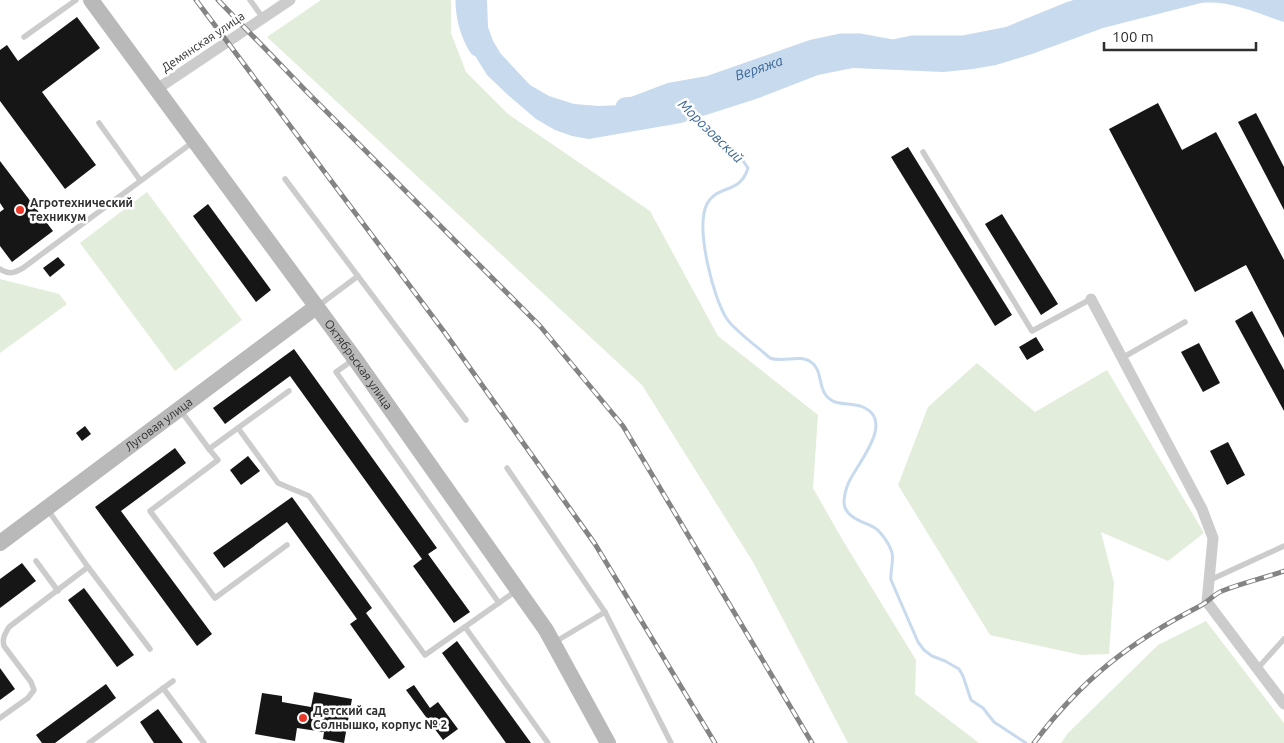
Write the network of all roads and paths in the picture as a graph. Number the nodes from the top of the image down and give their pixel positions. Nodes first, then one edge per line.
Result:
1 (76, 0) edge
2 (91, 0) edge
3 (250, 0) edge
4 (290, 0) edge
5 (263, 18) junction
6 (24, 37) dead end
7 (157, 90) junction
8 (98, 123) dead end
9 (195, 141) junction
10 (923, 152) dead end
11 (140, 180) junction
12 (286, 180) dead end
13 (0, 269) edge
14 (358, 276) junction
15 (1091, 299) joint
16 (316, 307) junction
17 (1185, 322) dead end
18 (1122, 358) junction
19 (354, 359) junction
20 (289, 391) dead end
21 (179, 409) junction
22 (466, 420) dead end
23 (238, 428) junction
24 (209, 449) junction
25 (507, 468) dead end
26 (47, 509) junction
27 (0, 543) edge
28 (287, 545) dead end
29 (1284, 546) edge
30 (36, 561) dead end
31 (88, 567) junction
32 (1210, 580) junction
33 (518, 590) junction
34 (58, 591) junction
35 (499, 603) junction
36 (605, 612) junction
37 (465, 627) junction
38 (1284, 639) edge
39 (554, 643) junction
40 (150, 649) dead end
41 (1257, 669) junction
42 (173, 681) dead end
43 (163, 688) junction
44 (1284, 704) edge
45 (0, 718) edge
46 (88, 743) edge
47 (204, 743) edge
48 (548, 743) edge
49 (608, 743) edge
50 (671, 743) edge

1 - 6 lane
2 - 7 main road, Октябрьская улица
3 - 5 lane
4 - 5 street, Демянская улица
5 - 7 street, Демянская улица
7 - 9 main road, Октябрьская улица
8 - 11 lane
9 - 11 lane
9 - 16 main road, Октябрьская улица
10 - 15 lane
11 - 13 lane
12 - 14 lane
14 - 16 lane
14 - 22 lane
15 - 18 street
16 - 19 main road, Октябрьская улица
16 - 21 main road, Луговая улица
17 - 18 lane
18 - 32 street
19 - 33 main road, Октябрьская улица
19 - 35 lane
20 - 23 lane
21 - 24 lane
21 - 26 main road, Луговая улица
23 - 24 lane
23 - 37 lane
24 - 28 lane
25 - 36 lane
26 - 27 main road, Луговая улица
26 - 31 lane
29 - 32 lane
30 - 34 lane
31 - 34 lane
31 - 40 lane
32 - 41 street
33 - 35 lane
33 - 39 main road, Октябрьская улица
34 - 45 lane
35 - 37 lane
36 - 39 lane
36 - 50 lane
37 - 48 lane
38 - 41 lane
39 - 49 main road, Октябрьская улица
41 - 44 street
42 - 43 lane
43 - 46 lane
43 - 47 lane

